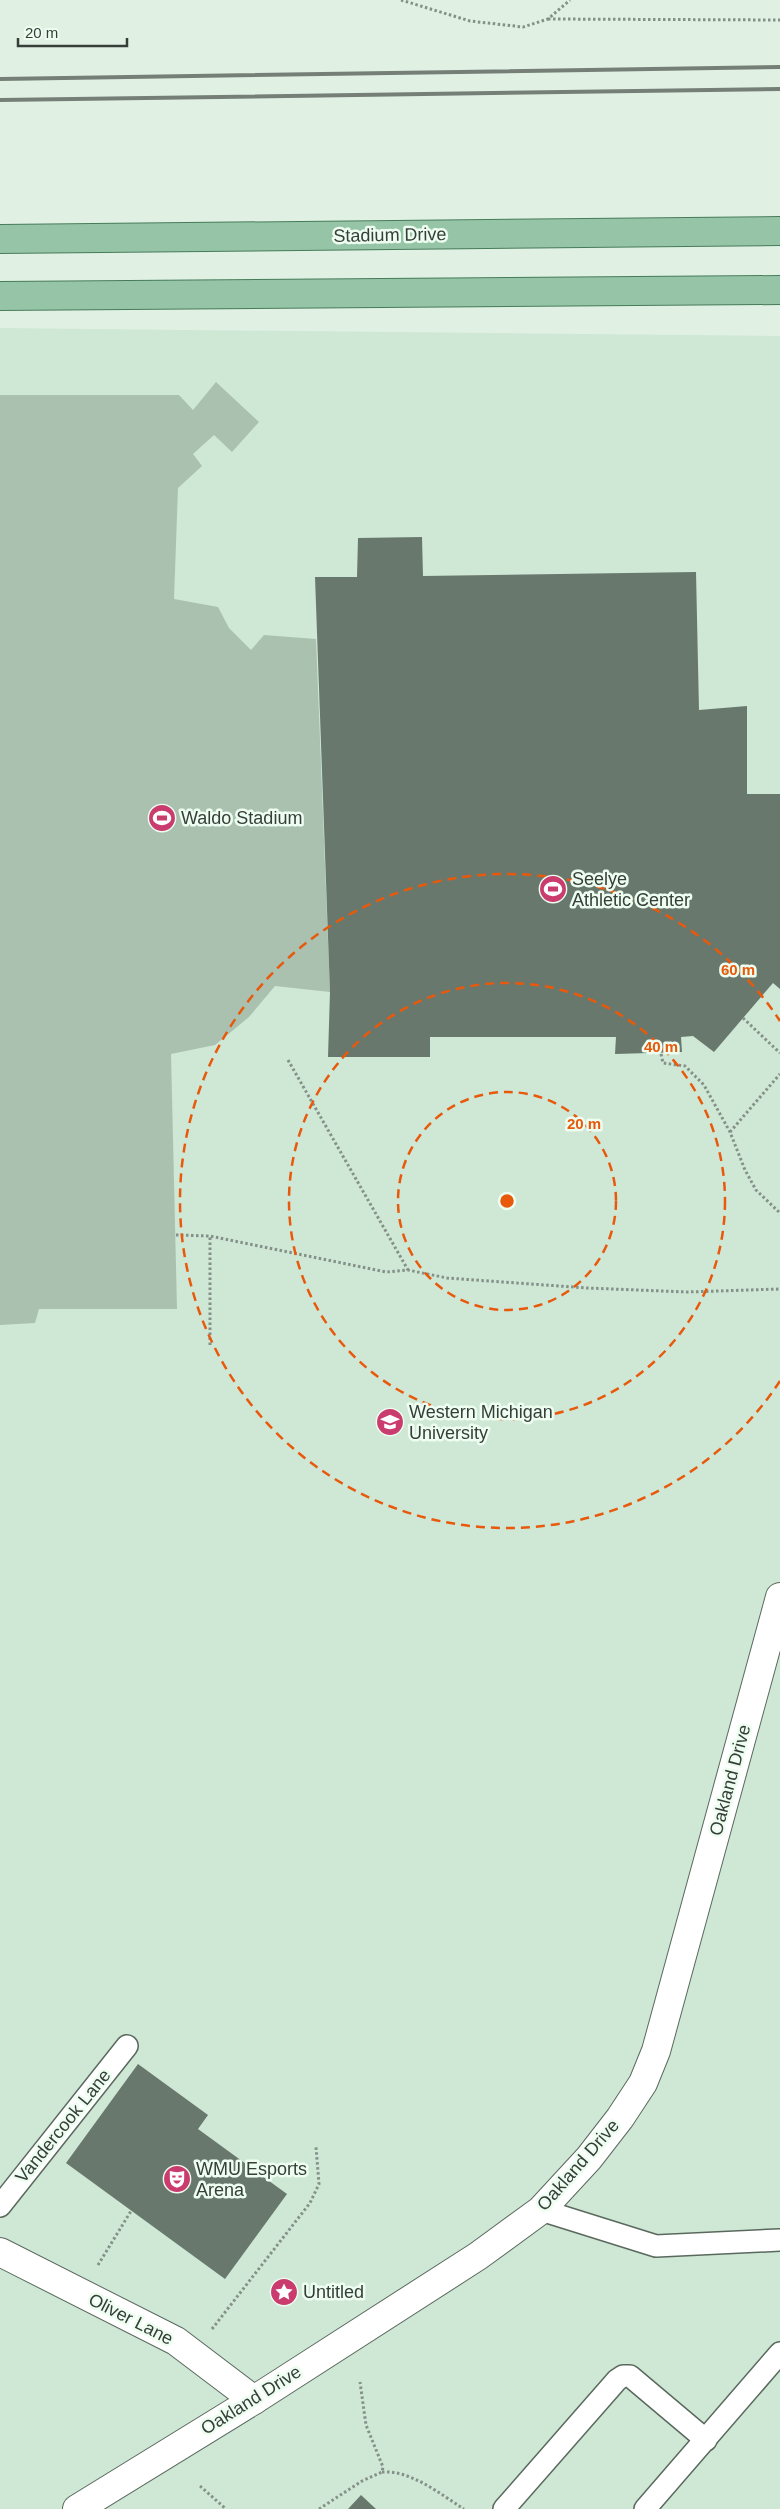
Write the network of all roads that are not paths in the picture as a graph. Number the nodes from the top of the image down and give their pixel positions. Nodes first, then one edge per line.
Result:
1 (780, 231) edge
2 (0, 239) edge
3 (780, 290) edge
4 (0, 296) edge
5 (780, 1597) edge
6 (127, 2046) dead end
7 (0, 2206) edge
8 (541, 2210) junction
9 (780, 2240) edge
10 (0, 2252) edge
11 (780, 2353) edge
12 (254, 2400) junction
13 (706, 2440) junction
14 (77, 2509) edge
15 (504, 2509) edge
16 (645, 2509) edge

1 - 2 main road, Stadium Drive
3 - 4 main road
5 - 8 main road, Oakland Drive
6 - 7 lane, Vandercook Lane
8 - 9 lane
8 - 12 main road, Oakland Drive
10 - 12 main road, Oliver Lane
11 - 13 lane
12 - 14 main road, Oakland Drive
13 - 15 lane
13 - 16 lane

